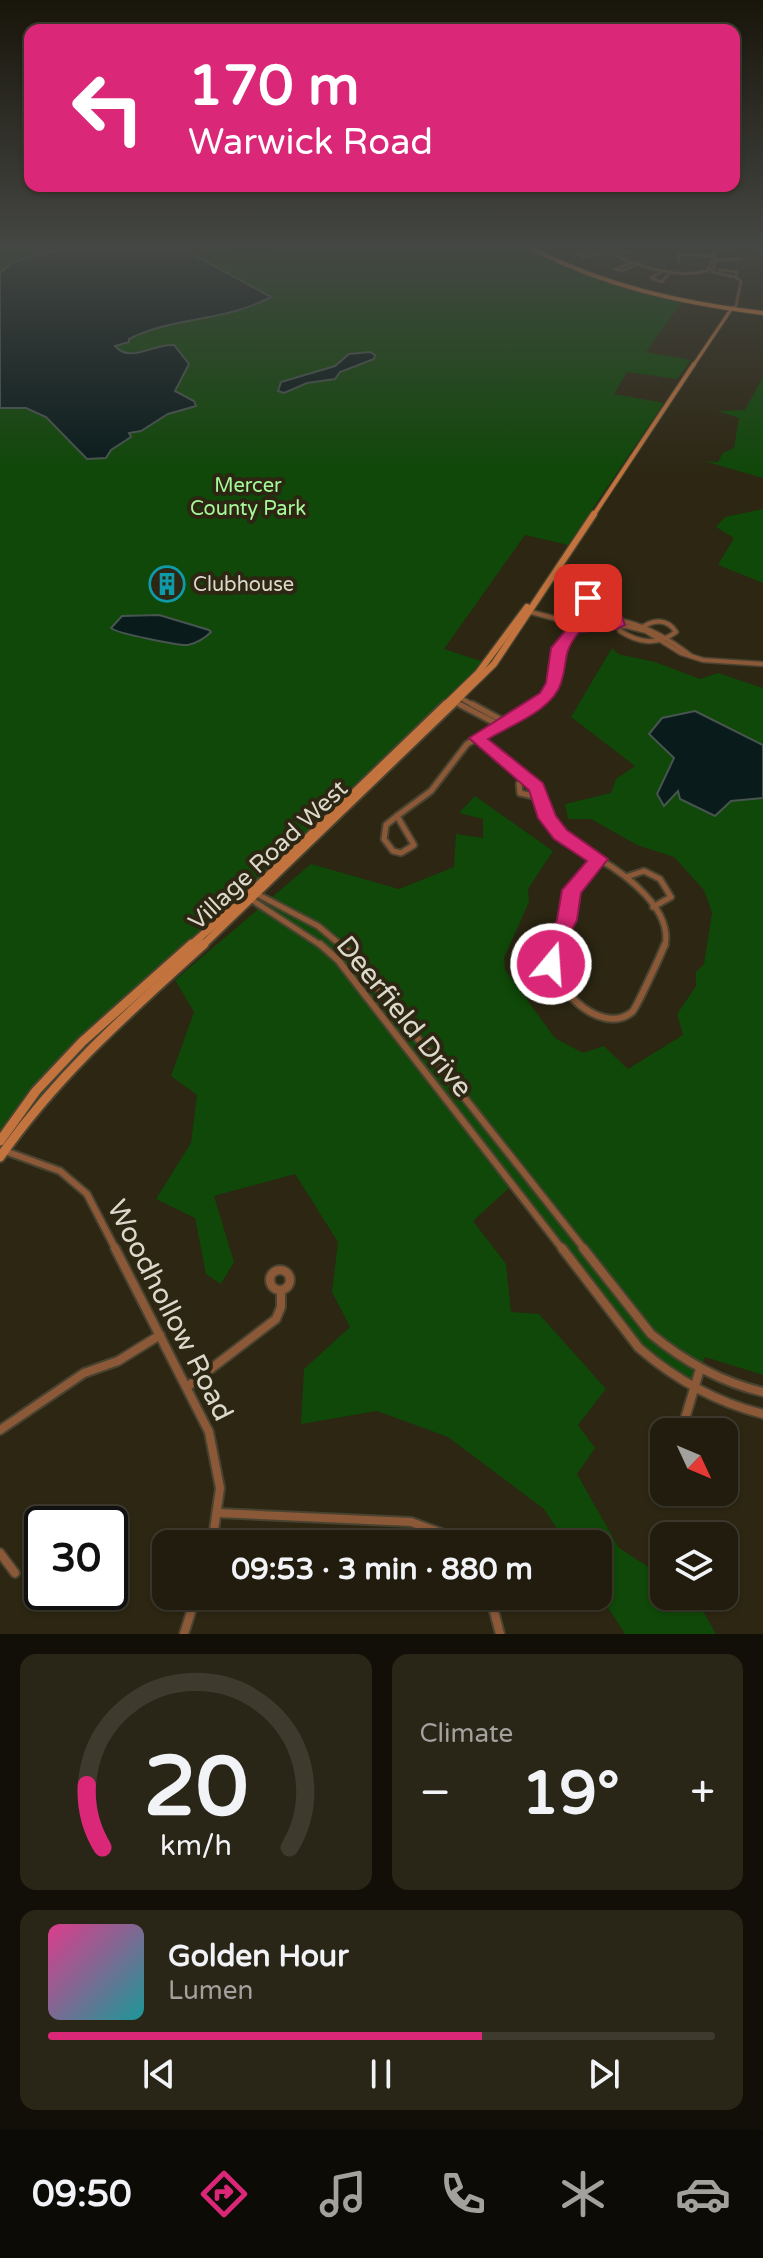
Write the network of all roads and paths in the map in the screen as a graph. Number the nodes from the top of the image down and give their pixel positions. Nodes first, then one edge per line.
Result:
1 (722, 323) edge
2 (527, 611) junction
3 (615, 613) junction
4 (617, 623) junction
5 (641, 627) junction
6 (575, 628) junction
7 (664, 640) junction
8 (763, 664) edge
9 (455, 699) junction
10 (502, 724) junction
11 (477, 738) junction
12 (527, 778) junction
13 (542, 798) junction
14 (397, 816) junction
15 (599, 859) junction
16 (626, 877) junction
17 (260, 893) junction
18 (250, 898) junction
19 (653, 907) junction
20 (0, 1141) edge
21 (2, 1152) edge
22 (281, 1291) dead end
23 (160, 1335) junction
24 (700, 1369) junction
25 (187, 1387) junction
26 (694, 1389) junction
27 (763, 1392) edge
28 (763, 1414) edge
29 (685, 1418) edge
30 (0, 1430) edge
31 (219, 1513) junction
32 (215, 1530) edge
33 (433, 1530) edge
34 (0, 1553) edge
35 (15, 1573) dead end
36 (192, 1610) edge
37 (494, 1610) edge
38 (184, 1634) edge
39 (500, 1634) edge

1 - 2 main road, Village Road West
2 - 6 street
2 - 9 main road, Village Road West
3 - 3 street
3 - 4 street
4 - 5 street
4 - 6 street
4 - 7 street
5 - 7 street
5 - 7 street
6 - 10 street
7 - 8 street
9 - 10 street
9 - 17 main road, Village Road West
9 - 18 main road, Village Road West
10 - 11 street
11 - 12 street
11 - 14 street
12 - 13 street
12 - 13 street
13 - 15 street
14 - 14 street
15 - 16 street
15 - 19 street
16 - 19 street
16 - 19 street
17 - 18 main road, Village Road West
17 - 24 street, Deerfield Drive
18 - 20 main road, Village Road West
18 - 21 main road, Village Road West
18 - 26 street, Deerfield Drive
21 - 23 street, Woodhollow Road
22 - 25 street
23 - 25 street, Woodhollow Road
23 - 30 street
24 - 26 street
24 - 27 street, Deerfield Drive
25 - 31 street, Woodhollow Road
26 - 28 street, Deerfield Drive
26 - 29 street
31 - 32 street, Woodhollow Road
31 - 33 street
34 - 35 street
36 - 38 street
37 - 39 street

